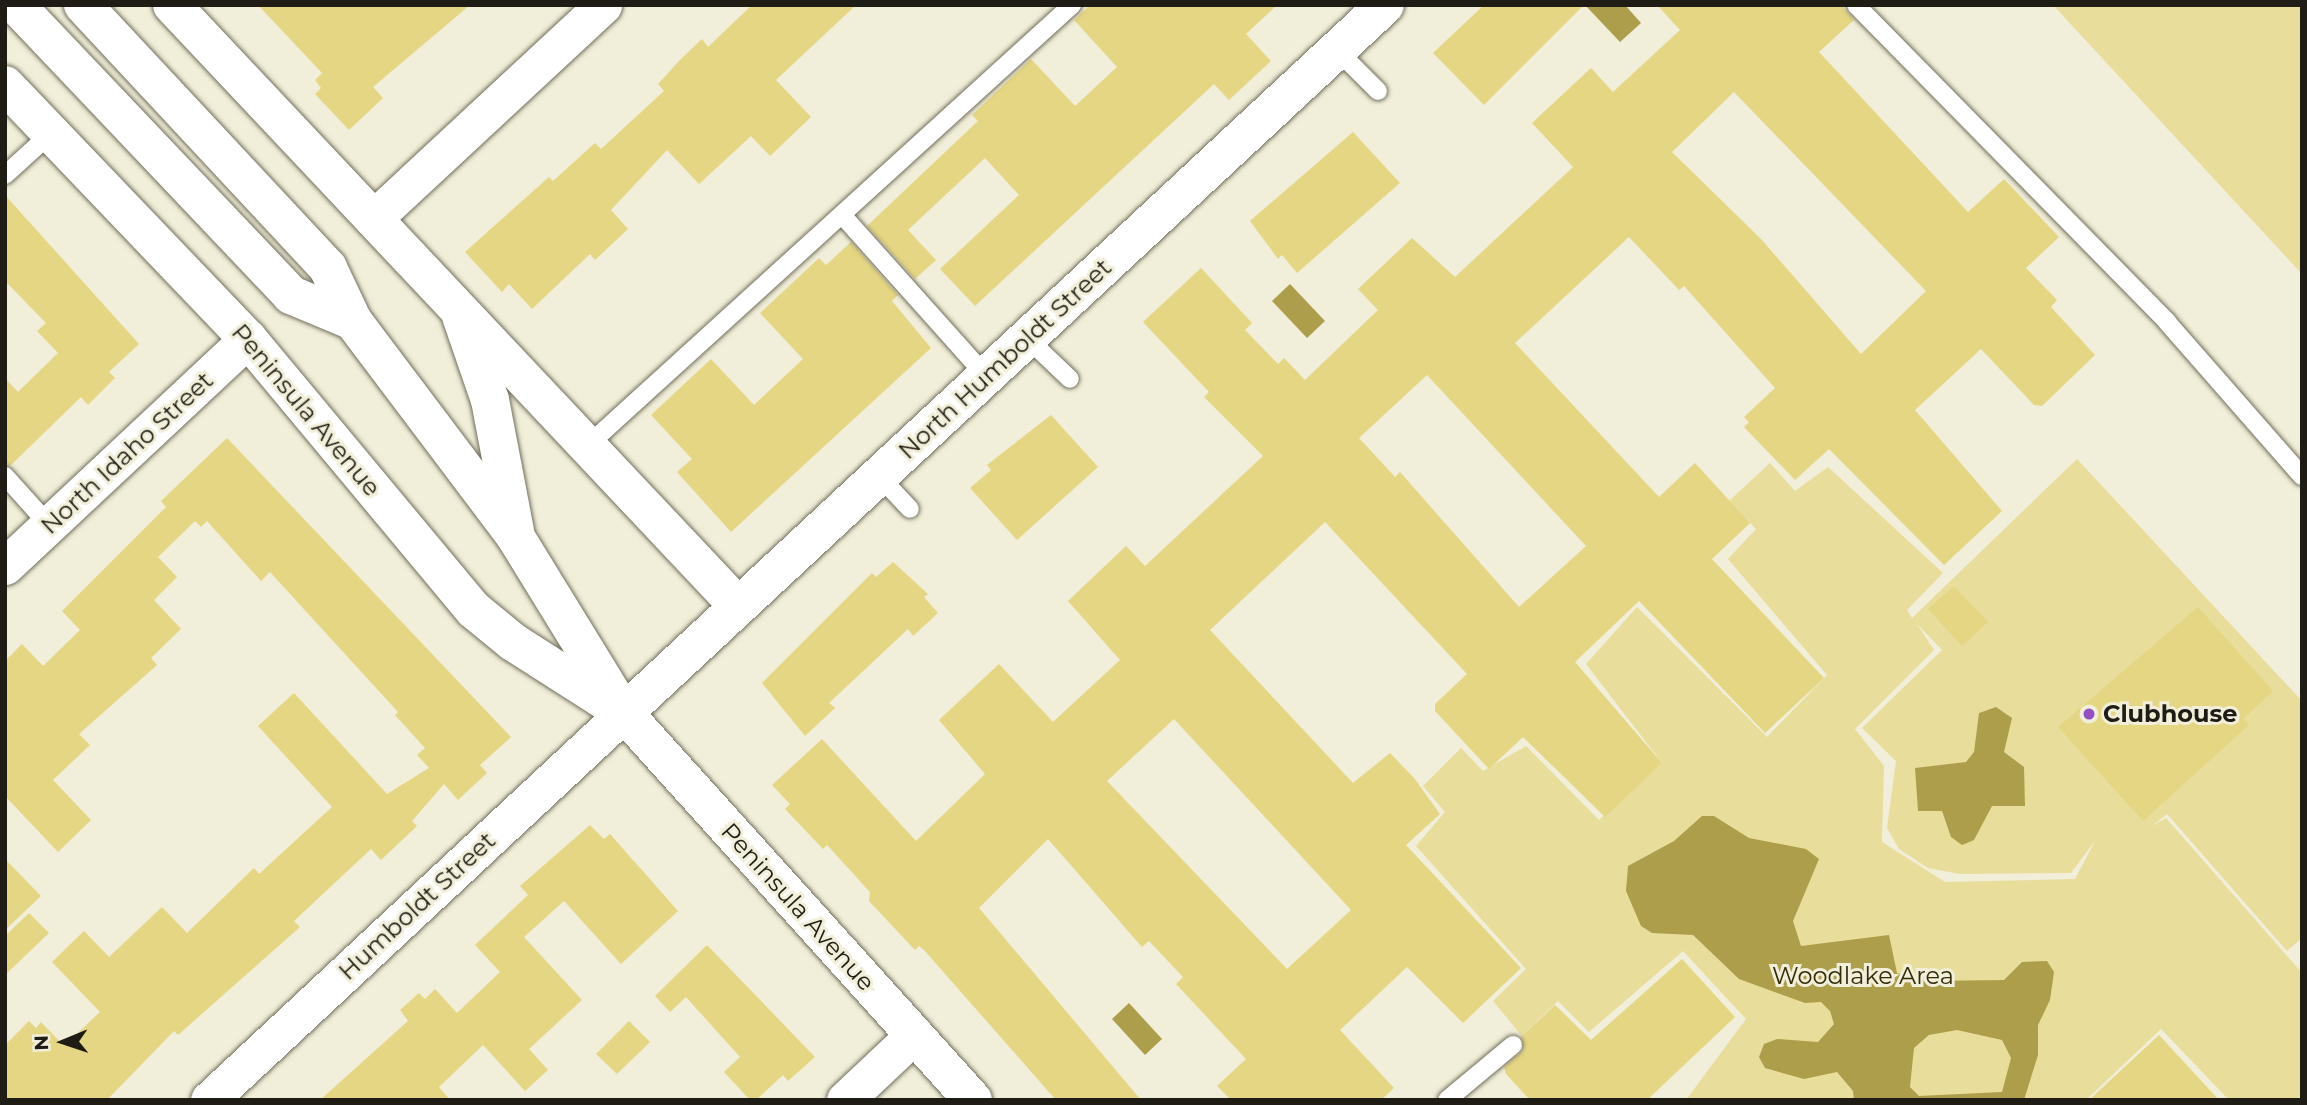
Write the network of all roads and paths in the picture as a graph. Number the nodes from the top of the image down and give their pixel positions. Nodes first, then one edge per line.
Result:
1 (16, 5) edge
2 (83, 5) edge
3 (603, 5) edge
4 (1072, 5) edge
5 (1385, 5) edge
6 (1856, 5) edge
7 (178, 7) edge
8 (1337, 50) junction
9 (5, 85) edge
10 (1378, 91) dead end
11 (49, 135) junction
12 (5, 175) edge
13 (843, 216) junction
14 (373, 219) junction
15 (461, 316) junction
16 (353, 321) junction
17 (1027, 338) junction
18 (248, 339) junction
19 (986, 376) junction
20 (1070, 379) dead end
21 (587, 446) junction
22 (5, 476) edge
23 (879, 476) junction
24 (2302, 476) edge
25 (911, 509) dead end
26 (49, 525) junction
27 (515, 536) junction
28 (5, 566) edge
29 (738, 606) junction
30 (624, 713) junction
31 (914, 1036) junction
32 (1513, 1045) dead end
33 (209, 1100) edge
34 (845, 1100) edge
35 (973, 1100) edge
36 (1447, 1100) edge

1 - 16 street
2 - 16 street, Peninsula Avenue
3 - 14 street
4 - 13 lane
5 - 8 street, North Humboldt Street
6 - 24 lane
7 - 14 street
8 - 10 lane
8 - 17 street, North Humboldt Street
9 - 11 street, Peninsula Avenue
11 - 12 lane
11 - 18 street, Peninsula Avenue
13 - 19 lane
13 - 21 lane
14 - 15 street
15 - 21 street
15 - 27 street
16 - 27 street, Peninsula Avenue
17 - 19 street, North Humboldt Street
17 - 20 lane
18 - 26 street, North Idaho Street
18 - 30 street, Peninsula Avenue
19 - 23 street, North Humboldt Street
21 - 29 street
22 - 26 lane
23 - 25 lane
23 - 29 street, North Humboldt Street
26 - 28 street, North Idaho Street
27 - 30 street, Peninsula Avenue
29 - 30 street, North Humboldt Street
30 - 31 street, Peninsula Avenue
30 - 33 street, Humboldt Street
31 - 34 street
31 - 35 street, Peninsula Avenue
32 - 36 lane

